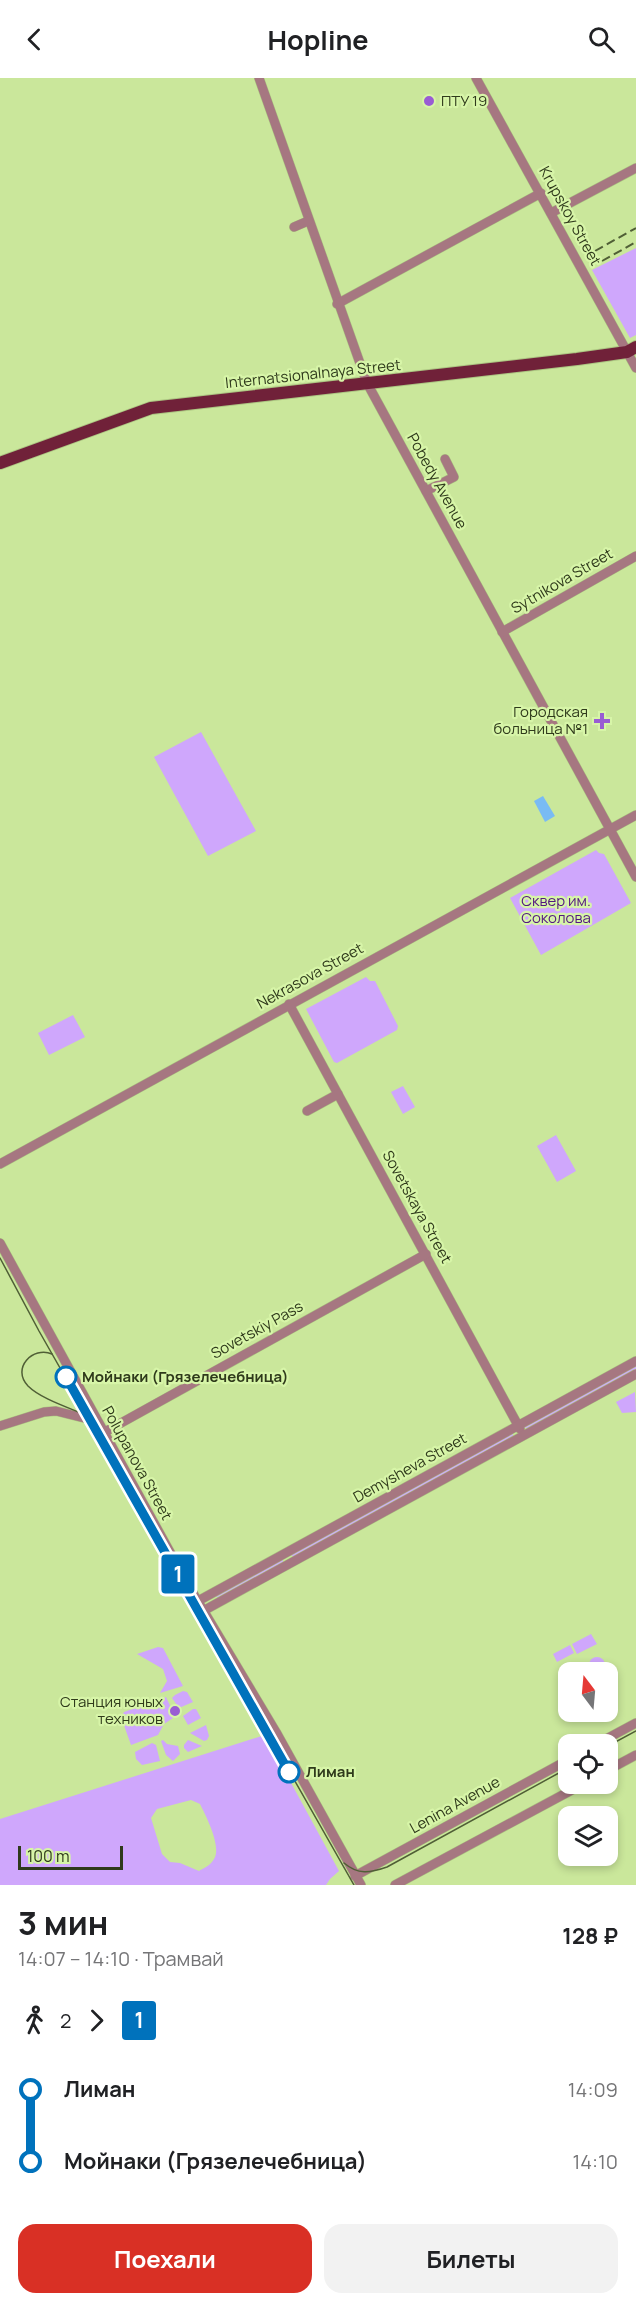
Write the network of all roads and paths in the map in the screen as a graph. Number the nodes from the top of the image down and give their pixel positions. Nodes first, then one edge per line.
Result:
1 (259, 78) edge
2 (476, 78) edge
3 (636, 168) edge
4 (541, 193) junction
5 (551, 213) junction
6 (308, 221) junction
7 (294, 227) dead end
8 (337, 304) junction
9 (632, 349) edge
10 (636, 368) edge
11 (367, 383) junction
12 (445, 459) dead end
13 (0, 463) edge
14 (426, 491) junction
15 (636, 556) edge
16 (502, 632) junction
17 (636, 815) edge
18 (610, 829) junction
19 (636, 877) edge
20 (289, 1004) junction
21 (338, 1094) junction
22 (307, 1111) dead end
23 (0, 1164) edge
24 (0, 1243) edge
25 (426, 1254) junction
26 (636, 1361) edge
27 (636, 1374) edge
28 (96, 1420) junction
29 (0, 1426) edge
30 (516, 1426) junction
31 (103, 1433) junction
32 (524, 1435) junction
33 (285, 1553) junction
34 (290, 1563) junction
35 (198, 1601) junction
36 (203, 1611) junction
37 (636, 1723) edge
38 (616, 1734) edge
39 (636, 1755) edge
40 (558, 1765) edge
41 (618, 1765) edge
42 (564, 1794) edge
43 (356, 1876) junction
44 (361, 1885) edge
45 (395, 1885) edge

1 - 6 street, Pobedy Avenue
2 - 4 street, Krupskoy Street
3 - 5 street
4 - 5 street, Krupskoy Street
4 - 8 street
5 - 9 street, Krupskoy Street
6 - 7 street
6 - 8 street, Pobedy Avenue
8 - 11 street, Pobedy Avenue
9 - 10 street, Krupskoy Street
9 - 11 main road, Internatsionalnaya Street
11 - 13 main road, Internatsionalnaya Street
11 - 14 street, Pobedy Avenue
12 - 14 street
14 - 16 street, Pobedy Avenue
15 - 16 street, Sytnikova Street
16 - 18 street, Pobedy Avenue
17 - 18 street, Nekrasova Street
18 - 19 street, Pobedy Avenue
18 - 20 street, Nekrasova Street
20 - 21 street, Sovetskaya Street
20 - 23 street, Nekrasova Street
21 - 22 street
21 - 25 street, Sovetskaya Street
24 - 28 street, Polupanova Street
25 - 30 street, Sovetskaya Street
25 - 31 street, Sovetskiy Pass
26 - 30 street, Demysheva Street
27 - 32 street, Demysheva Street
28 - 29 street
28 - 31 street, Polupanova Street
30 - 32 street, Sovetskaya Street
30 - 33 street, Demysheva Street
31 - 35 street, Polupanova Street
32 - 34 street, Demysheva Street
33 - 34 street
33 - 35 street, Demysheva Street
34 - 36 street, Demysheva Street
35 - 36 street, Polupanova Street
36 - 43 street
37 - 38 street
39 - 41 street
40 - 43 street, Lenina Avenue
42 - 45 street
43 - 44 street

